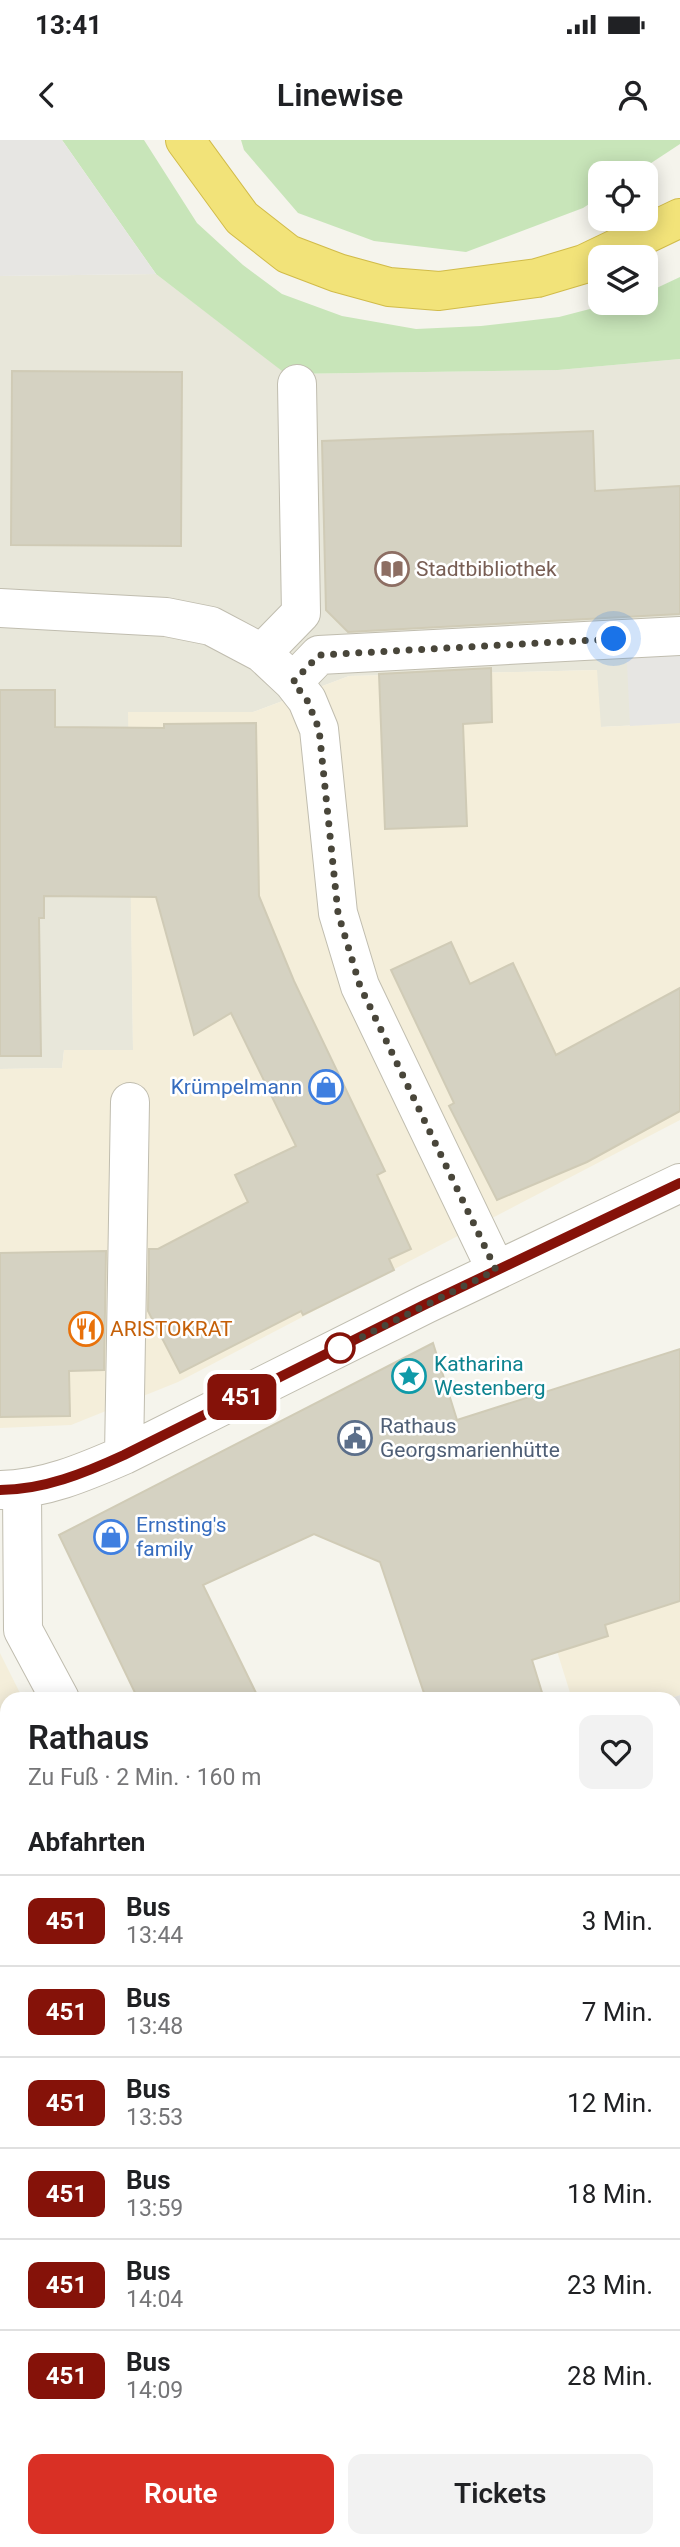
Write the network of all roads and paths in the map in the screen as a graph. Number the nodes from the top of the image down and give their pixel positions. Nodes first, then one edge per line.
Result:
1 (188, 142) edge
2 (680, 218) edge
3 (297, 384) dead end
4 (0, 608) edge
5 (680, 636) edge
6 (262, 653) junction
7 (293, 682) junction
8 (130, 1102) dead end
9 (680, 1183) edge
10 (496, 1270) junction
11 (124, 1455) junction
12 (11, 1490) edge
13 (12, 1640) edge
14 (54, 1692) edge

1 - 2 highway
3 - 6 street
4 - 6 street
5 - 7 street
6 - 7 street
7 - 10 street
8 - 11 street
9 - 10 street
10 - 11 street
11 - 12 street
12 - 13 street
13 - 14 street

